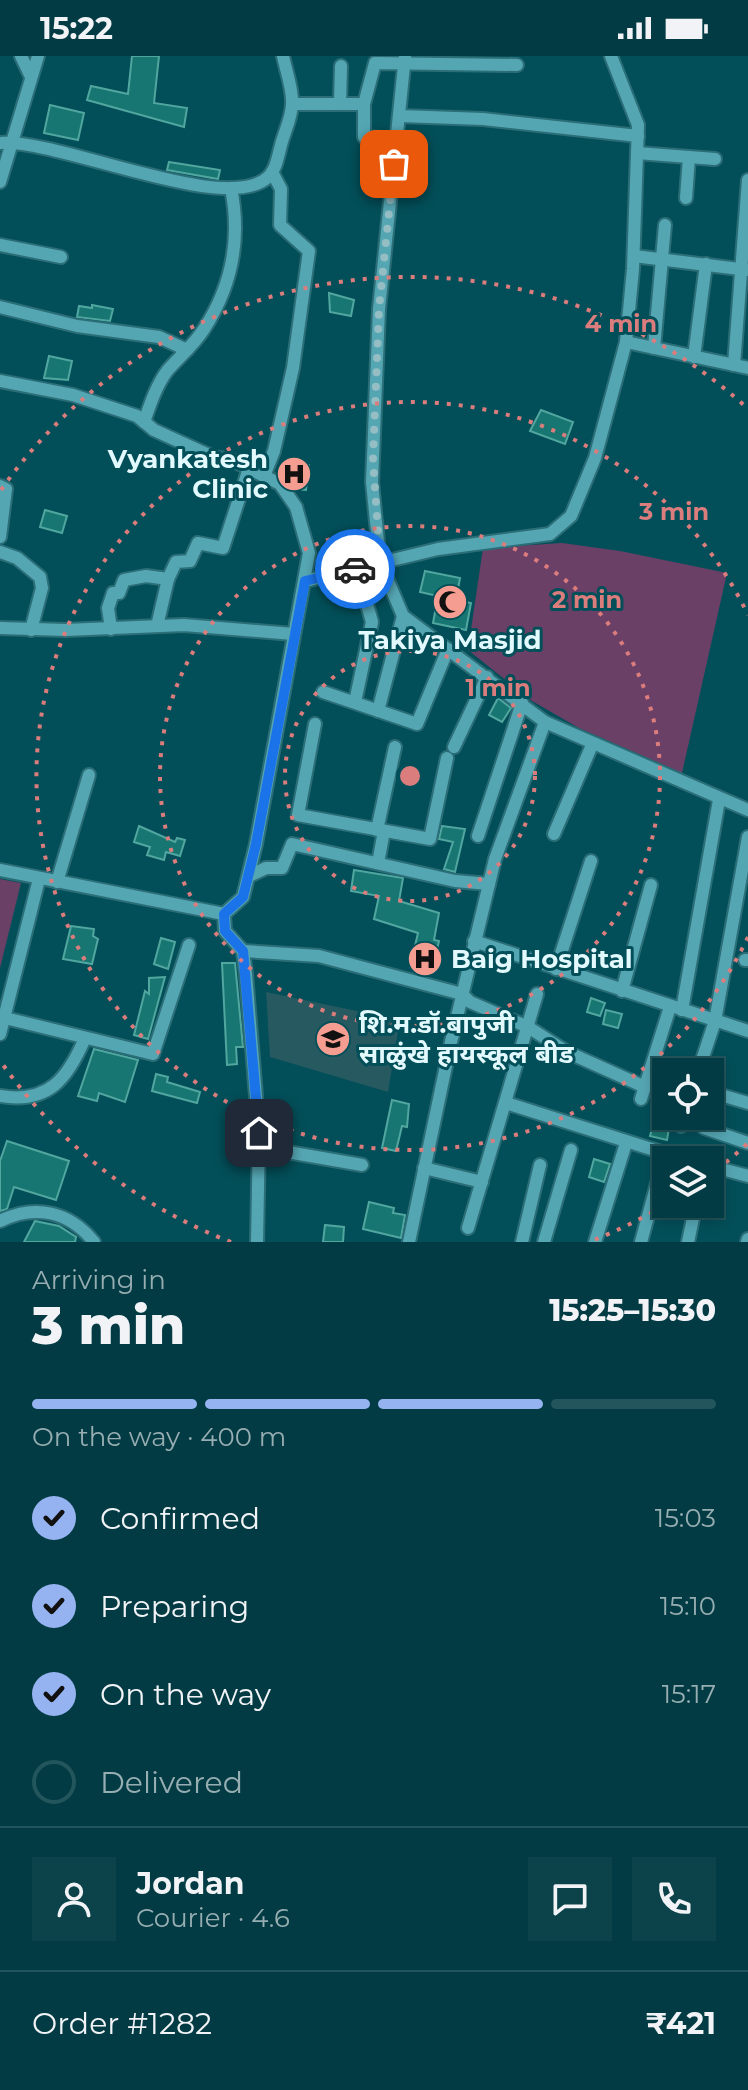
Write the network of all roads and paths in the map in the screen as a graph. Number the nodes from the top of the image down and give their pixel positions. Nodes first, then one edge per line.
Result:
1 (21, 56) edge
2 (38, 56) edge
3 (283, 56) edge
4 (611, 56) edge
5 (405, 60) edge
6 (517, 65) dead end
7 (341, 66) dead end
8 (31, 77) junction
9 (292, 104) junction
10 (340, 104) junction
11 (364, 104) junction
12 (400, 116) junction
13 (638, 136) junction
14 (397, 139) junction
15 (6, 142) edge
16 (637, 153) junction
17 (689, 157) junction
18 (715, 159) dead end
19 (272, 172) junction
20 (748, 180) edge
21 (0, 182) edge
22 (231, 188) junction
23 (686, 198) dead end
24 (747, 202) edge
25 (665, 225) dead end
26 (0, 245) edge
27 (634, 256) junction
28 (61, 257) dead end
29 (662, 259) junction
30 (706, 264) junction
31 (745, 269) edge
32 (0, 307) edge
33 (626, 342) junction
34 (654, 348) junction
35 (187, 350) junction
36 (694, 357) junction
37 (734, 365) junction
38 (748, 368) edge
39 (0, 381) edge
40 (144, 422) junction
41 (249, 468) junction
42 (264, 476) junction
43 (0, 486) edge
44 (0, 537) edge
45 (0, 552) edge
46 (380, 562) junction
47 (357, 569) junction
48 (168, 579) junction
49 (305, 581) junction
50 (403, 616) junction
51 (157, 626) junction
52 (0, 628) edge
53 (111, 629) junction
54 (31, 630) junction
55 (293, 634) junction
56 (448, 649) junction
57 (487, 677) junction
58 (323, 692) dead end
59 (355, 702) junction
60 (522, 703) junction
61 (378, 711) junction
62 (545, 722) junction
63 (315, 724) dead end
64 (592, 745) junction
65 (395, 747) dead end
66 (89, 775) dead end
67 (719, 800) junction
68 (748, 810) edge
69 (381, 830) junction
70 (554, 834) dead end
71 (478, 836) dead end
72 (748, 837) edge
73 (591, 861) dead end
74 (378, 863) junction
75 (0, 870) edge
76 (249, 876) junction
77 (39, 879) junction
78 (57, 882) junction
79 (489, 884) junction
80 (651, 885) dead end
81 (743, 895) edge
82 (224, 914) junction
83 (474, 941) junction
84 (189, 945) dead end
85 (243, 951) junction
86 (556, 969) junction
87 (622, 991) junction
88 (462, 994) junction
89 (537, 994) dead end
90 (676, 1008) junction
91 (5, 1018) junction
92 (715, 1021) junction
93 (528, 1027) junction
94 (748, 1031) edge
95 (0, 1034) edge
96 (85, 1038) junction
97 (703, 1058) edge
98 (0, 1096) edge
99 (724, 1096) edge
100 (506, 1103) junction
101 (748, 1103) edge
102 (710, 1130) edge
103 (626, 1143) junction
104 (748, 1143) edge
105 (259, 1147) junction
106 (571, 1150) dead end
107 (652, 1150) edge
108 (362, 1165) dead end
109 (540, 1165) dead end
110 (424, 1168) junction
111 (724, 1170) edge
112 (748, 1176) edge
113 (482, 1182) junction
114 (652, 1202) edge
115 (693, 1218) edge
116 (0, 1221) edge
117 (468, 1228) dead end
118 (94, 1242) edge
119 (257, 1242) edge
120 (409, 1242) edge
121 (522, 1242) edge
122 (544, 1242) edge
123 (595, 1242) edge
124 (641, 1242) edge
125 (688, 1242) edge

1 - 8 street
2 - 8 street
3 - 9 street
4 - 13 street
5 - 6 street
5 - 11 street
5 - 12 street
7 - 10 street
8 - 15 street
9 - 10 street
9 - 19 street
10 - 11 street
11 - 14 street
12 - 13 street
12 - 14 street
13 - 16 street
14 - 46 street
15 - 21 street
15 - 22 street
16 - 17 street
16 - 27 street
17 - 18 street
17 - 23 street
19 - 22 street
19 - 42 street
20 - 24 street
22 - 35 street
24 - 31 street
25 - 29 street
26 - 28 street
27 - 29 street
27 - 33 street
29 - 30 street
29 - 34 street
30 - 31 street
30 - 36 street
31 - 37 street
32 - 35 street
33 - 34 street
33 - 46 street
34 - 36 street
35 - 40 street
36 - 37 street
37 - 38 street
39 - 40 street
40 - 41 street
41 - 42 street
41 - 48 street
42 - 49 street
43 - 44 street
45 - 54 street
46 - 47 street
46 - 50 street
47 - 49 street
47 - 59 street
48 - 51 street
48 - 53 street
49 - 55 street
50 - 56 street
50 - 61 street
51 - 53 street
51 - 55 street
52 - 54 street
53 - 54 street
55 - 76 street
56 - 57 street
56 - 61 street
57 - 60 street
57 - 69 street
58 - 59 street
59 - 61 street
60 - 62 street
60 - 71 street
62 - 64 street
62 - 79 street
63 - 69 street
64 - 67 street
64 - 70 street
65 - 69 street
66 - 78 street
67 - 68 street
67 - 90 street
69 - 74 street
72 - 81 street
73 - 86 street
74 - 76 street
74 - 79 street
75 - 77 street
76 - 82 street
77 - 78 street
77 - 91 street
78 - 82 street
79 - 83 street
80 - 87 street
81 - 92 street
82 - 85 street
83 - 86 street
83 - 88 street
84 - 96 street
85 - 88 street
85 - 105 street
86 - 87 street
87 - 90 street
88 - 93 street
88 - 110 street
89 - 93 street
90 - 92 street
90 - 93 street
91 - 95 street
91 - 96 street
92 - 94 street
92 - 97 street
93 - 100 street
96 - 98 street
99 - 101 street
100 - 103 street
100 - 113 street
102 - 104 street
103 - 107 street
103 - 123 street
105 - 108 street
105 - 119 street
106 - 122 street
109 - 121 street
110 - 113 street
110 - 120 street
111 - 112 street
113 - 117 street
114 - 124 street
115 - 125 street
116 - 118 street

